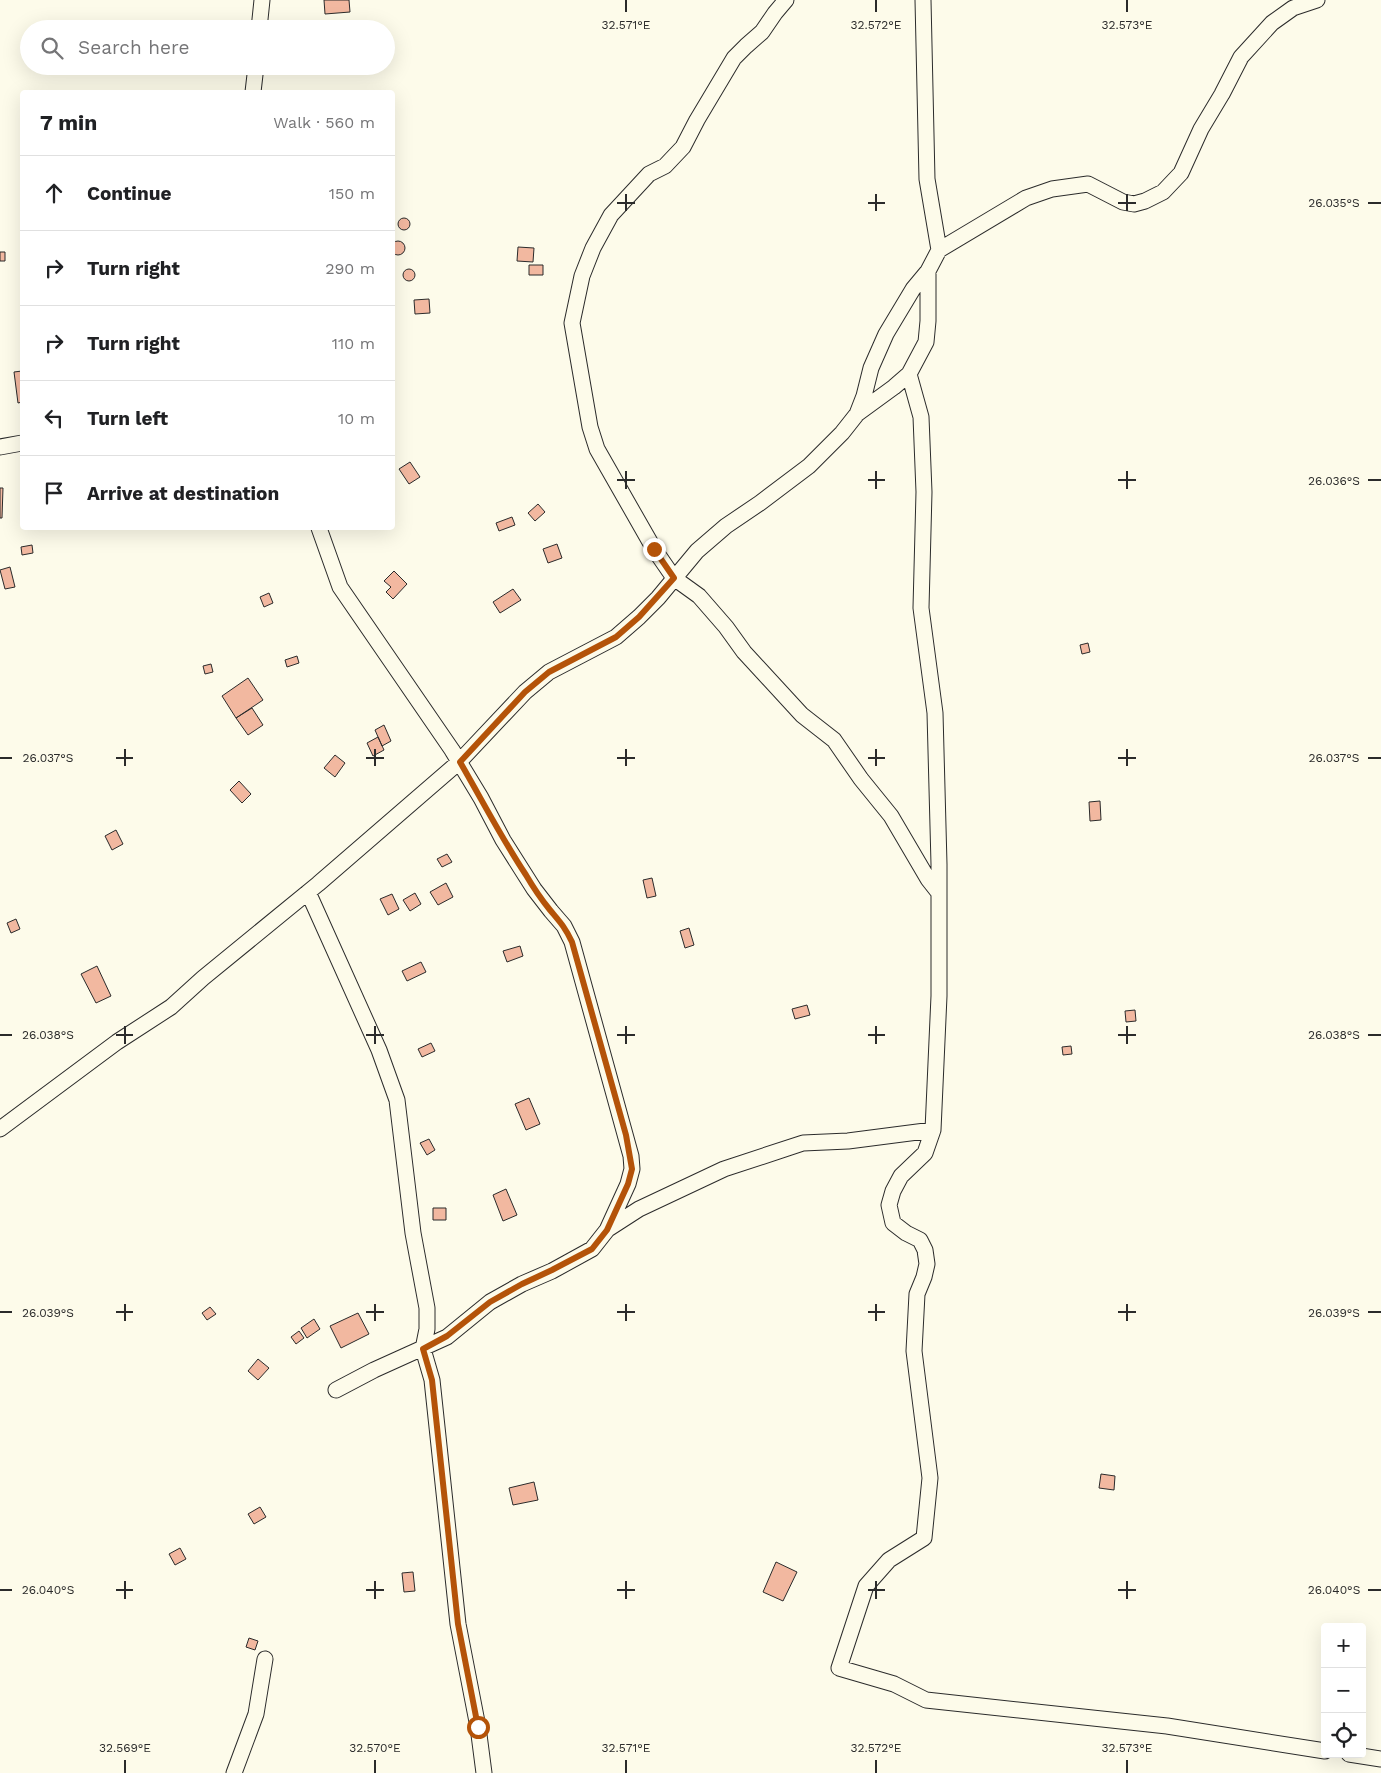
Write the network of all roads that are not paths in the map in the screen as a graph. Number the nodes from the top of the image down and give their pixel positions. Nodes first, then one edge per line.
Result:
1 (262, 0) edge
2 (786, 0) edge
3 (923, 0) edge
4 (1317, 0) edge
5 (260, 20) edge
6 (255, 75) edge
7 (253, 90) edge
8 (939, 250) junction
9 (928, 271) junction
10 (909, 374) junction
11 (857, 414) junction
12 (20, 444) edge
13 (0, 447) edge
14 (320, 530) edge
15 (674, 578) junction
16 (460, 762) junction
17 (308, 892) junction
18 (939, 893) junction
19 (0, 1129) edge
20 (933, 1130) junction
21 (607, 1230) junction
22 (423, 1349) junction
23 (336, 1390) dead end
24 (266, 1660) dead end
25 (1321, 1749) edge
26 (1366, 1757) edge
27 (1381, 1759) edge
28 (234, 1773) edge
29 (484, 1773) edge

1 - 5 street
2 - 15 street
3 - 8 street
4 - 8 street
6 - 7 street
8 - 9 street
9 - 10 street
9 - 11 street
10 - 11 street
10 - 18 street
11 - 15 street
12 - 13 street
14 - 16 street
15 - 16 street
15 - 18 street
16 - 17 street
16 - 21 street
17 - 19 street
17 - 22 street
18 - 20 street
20 - 21 street
20 - 25 street
21 - 22 street
22 - 23 street
22 - 29 street
24 - 28 street
26 - 27 street

